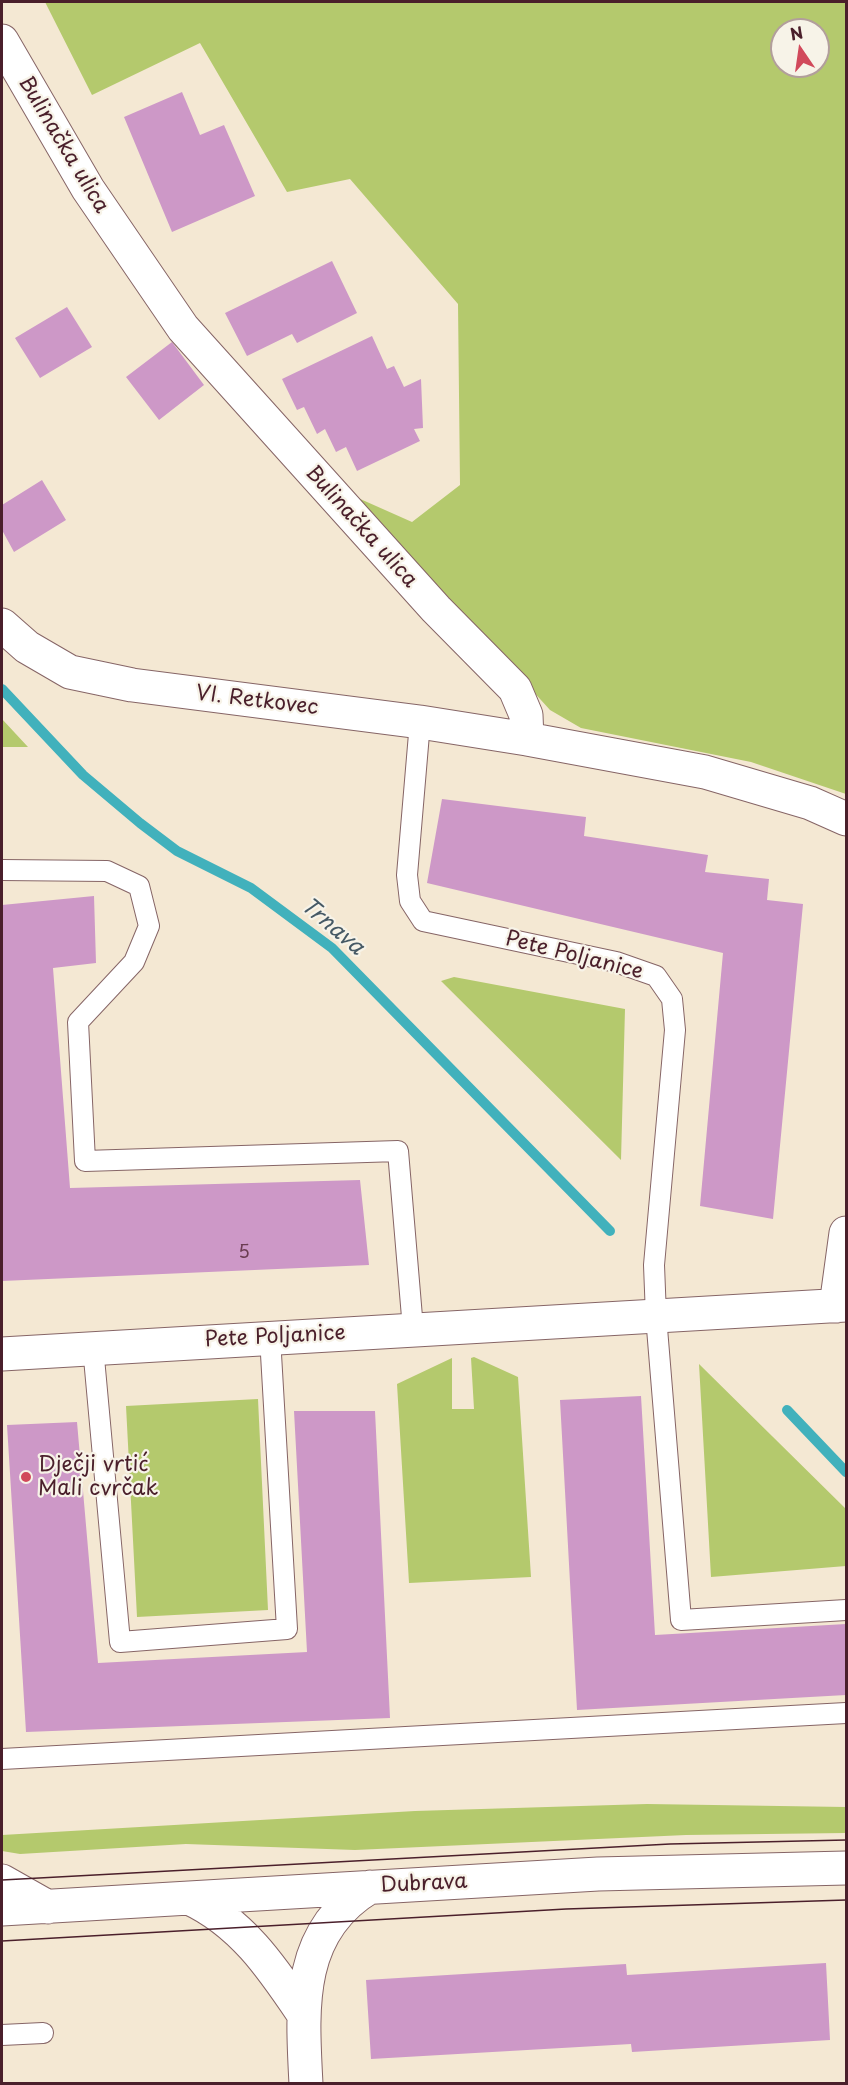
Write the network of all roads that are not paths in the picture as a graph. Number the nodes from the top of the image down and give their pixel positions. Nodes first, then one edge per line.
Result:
1 (2, 41) edge
2 (2, 625) edge
3 (420, 722) junction
4 (527, 739) junction
5 (846, 819) edge
6 (2, 870) edge
7 (846, 1233) edge
8 (841, 1305) edge
9 (656, 1316) junction
10 (413, 1329) junction
11 (270, 1337) junction
12 (93, 1347) junction
13 (2, 1354) edge
14 (846, 1610) edge
15 (846, 1713) edge
16 (2, 1759) edge
17 (846, 1868) edge
18 (2, 1881) edge
19 (370, 1887) junction
20 (189, 1898) junction
21 (48, 1907) junction
22 (2, 1910) edge
23 (302, 2012) junction
24 (43, 2033) dead end
25 (2, 2035) edge
26 (306, 2084) edge

1 - 4 street, Bulinačka ulica
2 - 3 street, VI. Retkovec
3 - 4 street, VI. Retkovec
3 - 9 lane, Pete Poljanice
4 - 5 street
6 - 10 lane
7 - 8 street, Pete Poljanice
8 - 9 street, Pete Poljanice
9 - 10 street, Pete Poljanice
9 - 14 lane
10 - 11 street, Pete Poljanice
11 - 12 street, Pete Poljanice
11 - 12 lane
12 - 13 street, Pete Poljanice
15 - 16 lane
17 - 19 street, Dubrava
18 - 21 street
19 - 20 street, Dubrava
19 - 23 street
20 - 21 street, Dubrava
20 - 23 street
21 - 22 street, Dubrava
23 - 26 street
24 - 25 lane

